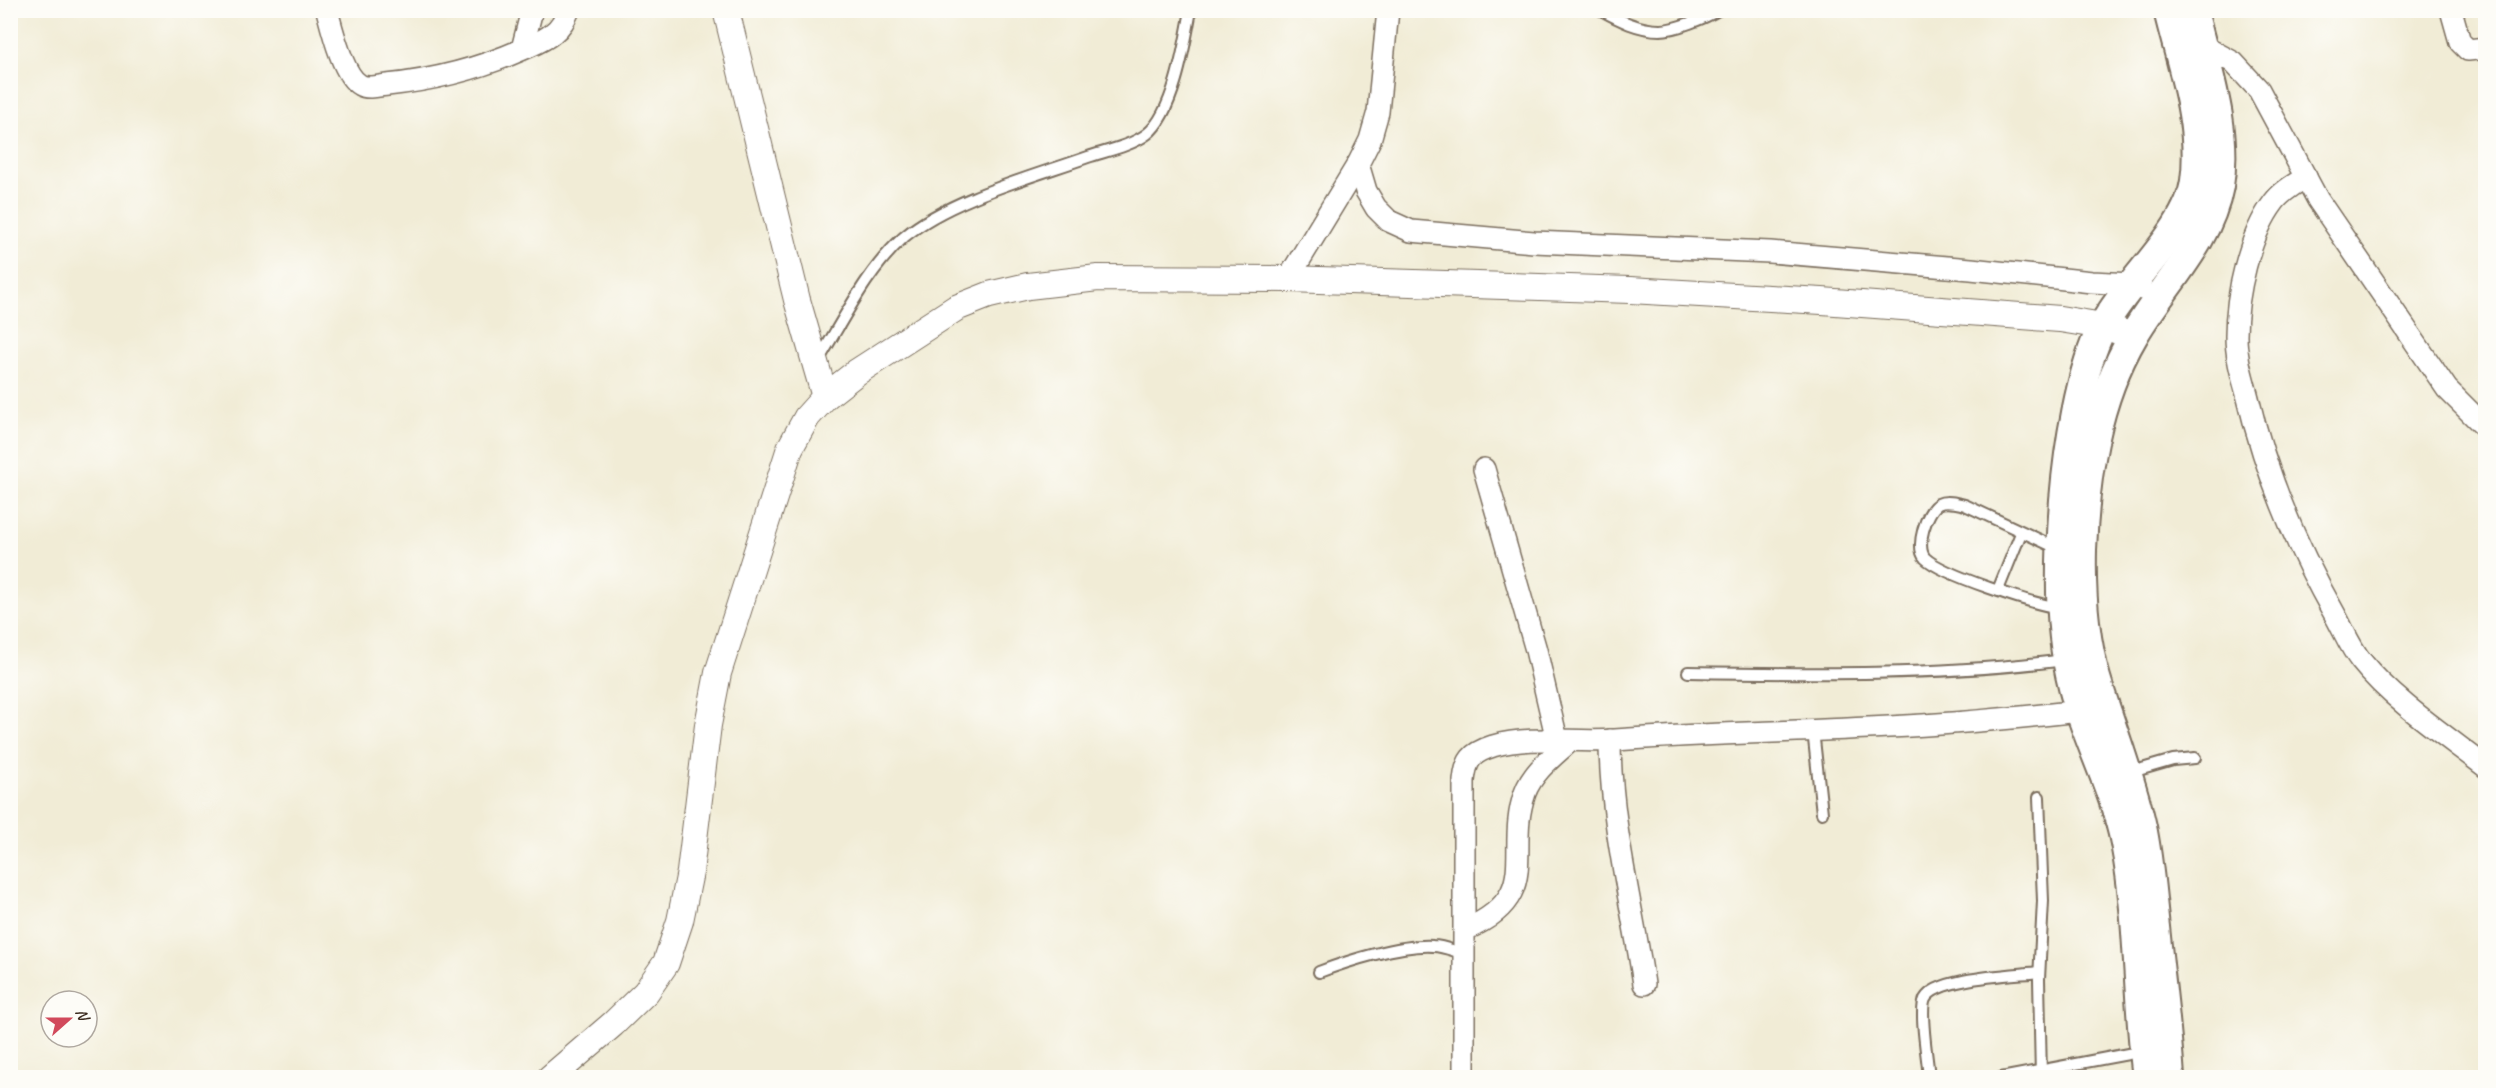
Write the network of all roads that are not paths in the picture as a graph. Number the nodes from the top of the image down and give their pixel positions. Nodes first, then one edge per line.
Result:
1 (327, 10) edge
2 (532, 10) edge
3 (569, 10) edge
4 (726, 10) edge
5 (1191, 10) edge
6 (1388, 10) edge
7 (1601, 10) edge
8 (1718, 10) edge
9 (2168, 10) edge
10 (2193, 10) edge
11 (2451, 10) edge
12 (2201, 45) junction
13 (2486, 48) edge
14 (522, 49) junction
15 (1358, 164) junction
16 (2306, 177) junction
17 (1288, 279) junction
18 (2132, 284) junction
19 (2159, 296) junction
20 (2103, 326) junction
21 (2133, 336) junction
22 (815, 365) junction
23 (825, 397) junction
24 (2486, 428) edge
25 (1484, 469) dead end
26 (2021, 533) junction
27 (2062, 551) junction
28 (2068, 590) junction
29 (1998, 591) junction
30 (2068, 660) junction
31 (1688, 672) dead end
32 (2080, 711) junction
33 (1813, 730) junction
34 (1610, 740) junction
35 (1564, 741) junction
36 (2194, 758) dead end
37 (2486, 767) edge
38 (2127, 773) junction
39 (2039, 797) dead end
40 (1822, 813) dead end
41 (1465, 930) junction
42 (1465, 954) junction
43 (1319, 972) dead end
44 (2039, 972) junction
45 (1644, 984) dead end
46 (2154, 1055) edge
47 (2041, 1074) edge
48 (550, 1077) edge
49 (1464, 1077) edge
50 (1929, 1077) edge
51 (2001, 1077) edge
52 (2170, 1077) edge

1 - 14 street
2 - 14 street
3 - 14 street
4 - 22 street
5 - 22 lane
6 - 15 street
7 - 8 lane
9 - 18 main road
10 - 12 main road
11 - 13 street
12 - 16 street
12 - 19 main road
15 - 17 street
15 - 18 street
16 - 24 street
16 - 37 street
17 - 20 street
17 - 23 street
18 - 19 street
18 - 20 main road
19 - 21 main road
20 - 21 street
20 - 27 main road
21 - 28 main road
22 - 23 street
23 - 48 street
25 - 35 street
26 - 27 lane
26 - 29 lane
26 - 29 lane
27 - 28 main road
28 - 29 lane
28 - 30 main road
28 - 38 main road
30 - 31 lane
30 - 32 main road
32 - 33 street
32 - 46 main road
33 - 34 street
33 - 40 lane
34 - 35 street
34 - 45 street
35 - 41 street
35 - 41 street
36 - 38 lane
38 - 46 main road
39 - 44 lane
41 - 42 street
42 - 43 lane
42 - 49 street
44 - 47 lane
44 - 50 lane
46 - 47 lane
46 - 52 main road
47 - 51 lane

